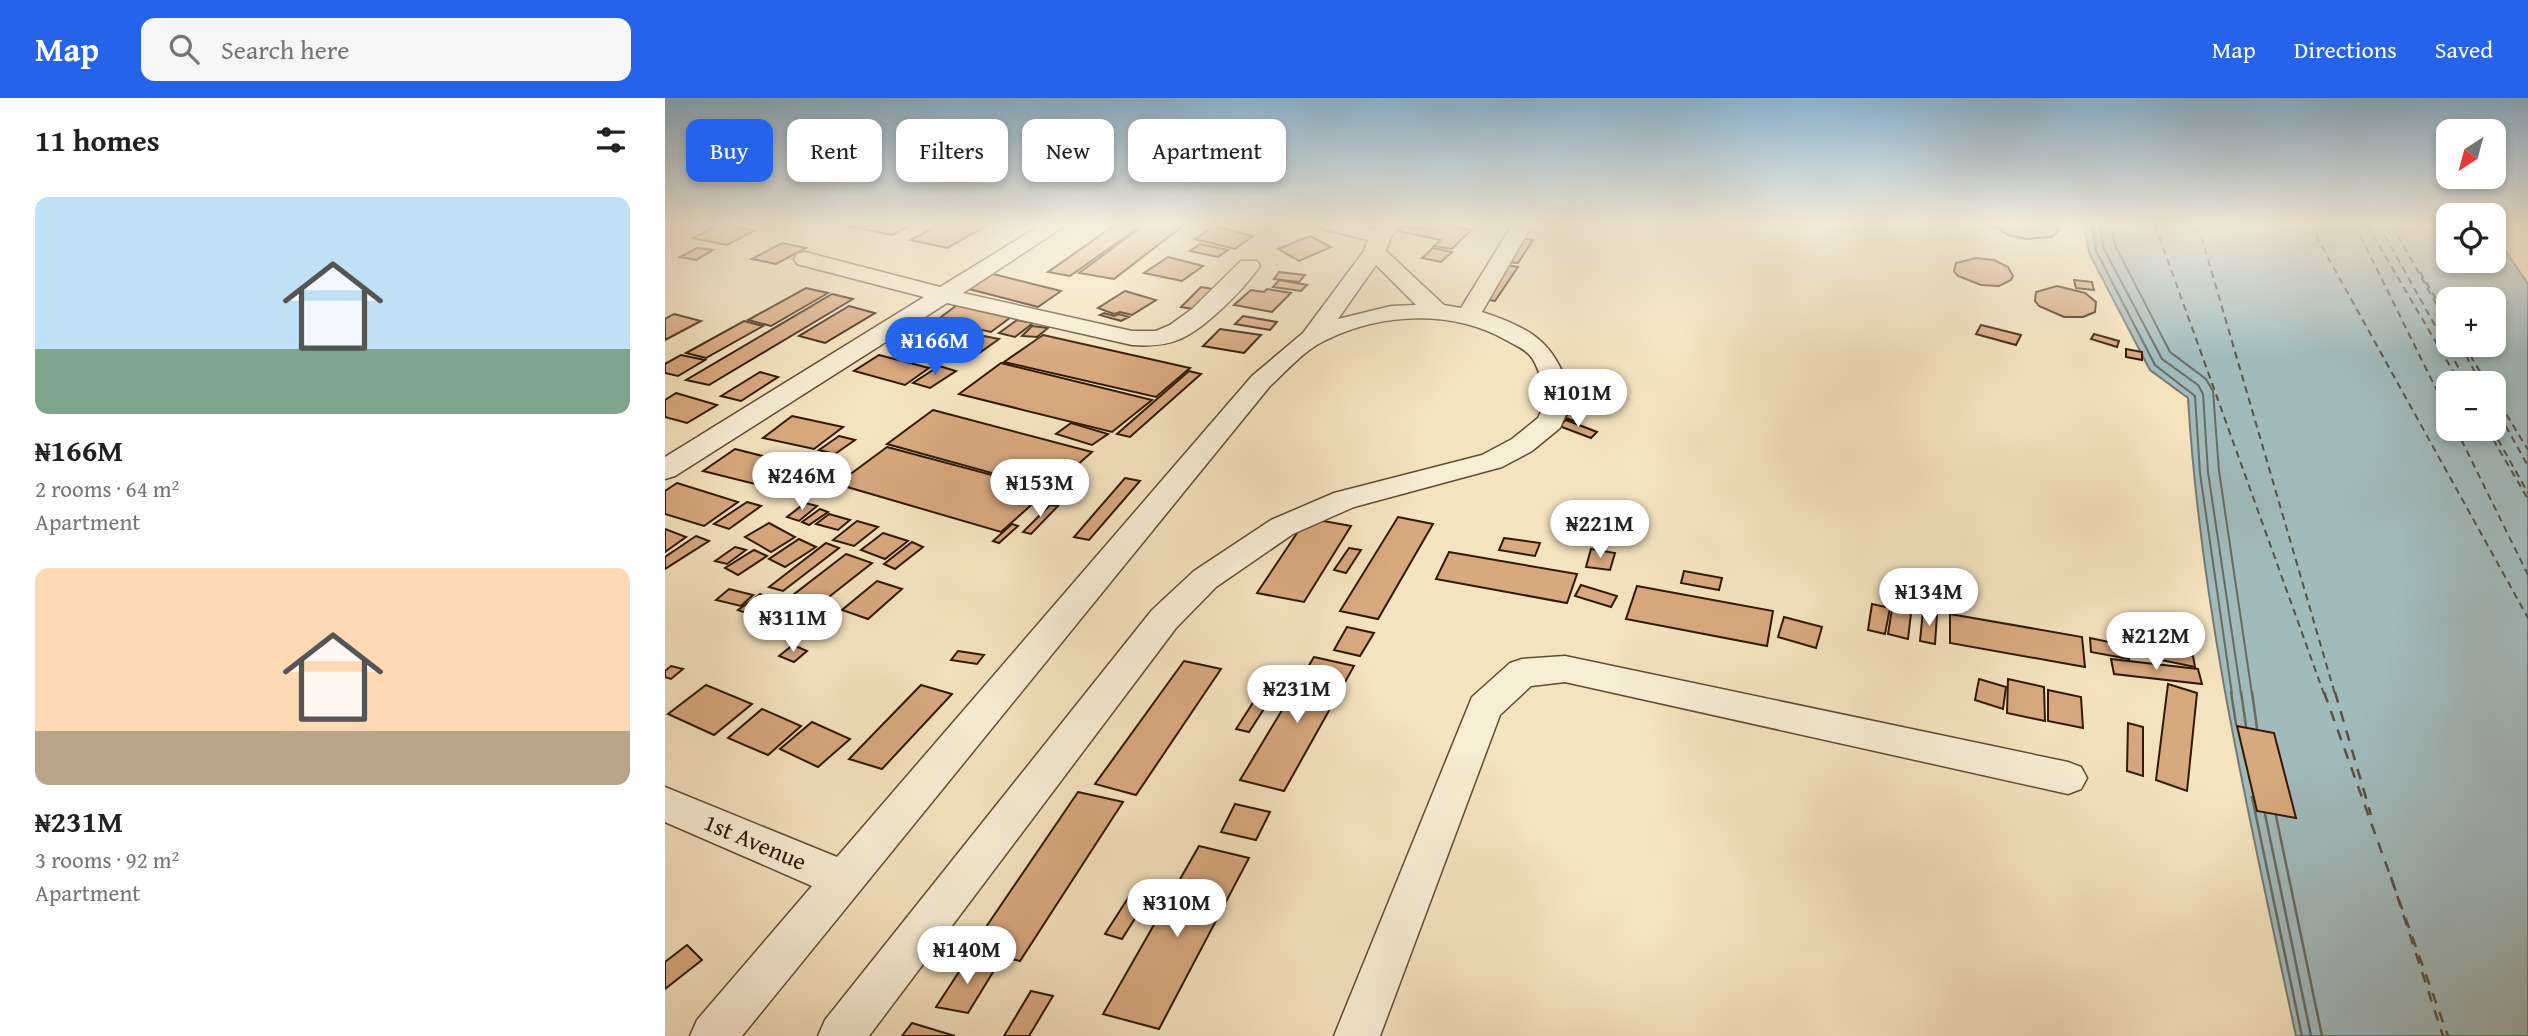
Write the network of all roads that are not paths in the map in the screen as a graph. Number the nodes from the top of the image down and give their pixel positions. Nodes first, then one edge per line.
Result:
1 (842, 269) edge
2 (988, 269) edge
3 (1246, 269) edge
4 (1360, 269) edge
5 (1410, 269) edge
6 (1488, 269) edge
7 (946, 296) junction
8 (1453, 315) junction
9 (1311, 338) junction
10 (665, 470) edge
11 (2068, 778) dead end
12 (665, 804) edge
13 (845, 880) junction
14 (713, 1034) edge
15 (841, 1036) edge
16 (1357, 1036) edge

1 - 7 street
2 - 7 street
3 - 7 street
4 - 9 street
5 - 8 street
6 - 8 street
7 - 10 street
8 - 9 street
8 - 15 street
9 - 13 street
11 - 16 street
12 - 13 street, 1st Avenue
13 - 14 street

